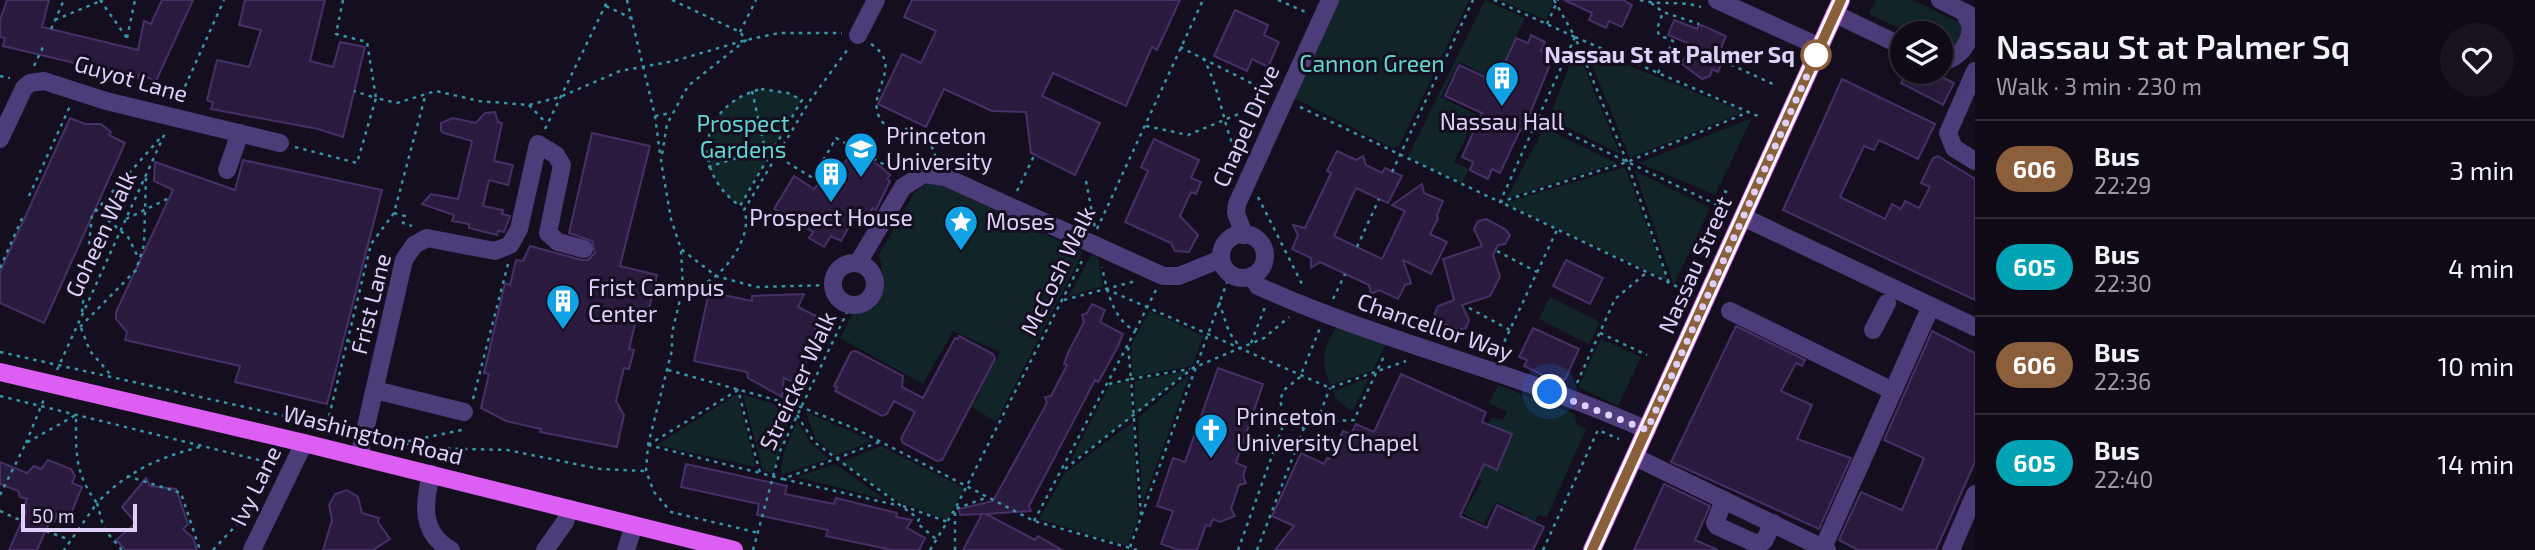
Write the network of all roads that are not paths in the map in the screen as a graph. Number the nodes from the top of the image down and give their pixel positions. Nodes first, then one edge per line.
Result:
1 (876, 0) edge
2 (1330, 0) edge
3 (1717, 0) edge
4 (1940, 0) edge
5 (1838, 7) edge
6 (1970, 15) edge
7 (857, 36) road end
8 (1890, 39) edge
9 (1820, 47) junction
10 (1953, 57) edge
11 (1953, 68) edge
12 (1973, 75) edge
13 (240, 133) junction
14 (0, 139) edge
15 (280, 143) road end
16 (1975, 161) edge
17 (227, 170) dead end
18 (1743, 217) junction
19 (1244, 234) junction
20 (584, 248) dead end
21 (858, 263) junction
22 (1226, 267) junction
23 (1252, 276) junction
24 (1887, 303) dead end
25 (1931, 306) junction
26 (1730, 311) dead end
27 (1975, 327) edge
28 (1873, 330) dead end
29 (0, 372) edge
30 (375, 390) junction
31 (1893, 391) junction
32 (468, 410) road end
33 (1647, 430) junction
34 (304, 443) junction
35 (359, 457) junction
36 (1635, 457) junction
37 (431, 474) junction
38 (1975, 494) edge
39 (1724, 500) junction
40 (569, 509) junction
41 (1773, 523) junction
42 (634, 525) junction
43 (1825, 549) edge
44 (252, 550) edge
45 (451, 550) edge
46 (545, 550) edge
47 (626, 550) edge
48 (734, 550) edge
49 (1592, 550) edge
50 (1951, 550) edge

1 - 7 street
2 - 19 street, Chapel Drive
3 - 9 street
4 - 6 street
5 - 8 street
5 - 9 main road, Nassau Street
6 - 10 street
9 - 18 main road, Nassau Street
11 - 12 street
12 - 16 street
13 - 14 street, Guyot Lane
13 - 15 street, Guyot Lane
13 - 17 street
18 - 25 street
18 - 33 main road, Nassau Street
19 - 22 street
19 - 23 street
20 - 30 street, Frist Lane
21 - 21 street
21 - 22 street
22 - 23 street
23 - 33 street, Chancellor Way
24 - 28 street
25 - 27 street
25 - 31 street
26 - 31 street
29 - 34 main road, Washington Road
30 - 32 street
30 - 35 street, Frist Lane
31 - 43 street
33 - 36 main road, Nassau Street
34 - 35 main road, Washington Road
34 - 44 street, Ivy Lane
35 - 37 main road, Washington Road
36 - 39 street
36 - 49 main road, Nassau Street
37 - 40 main road, Washington Road
37 - 45 street
38 - 50 street
39 - 41 street
39 - 41 street
40 - 42 main road, Washington Road
40 - 46 street
41 - 43 street
42 - 47 street
42 - 48 main road, Washington Road

